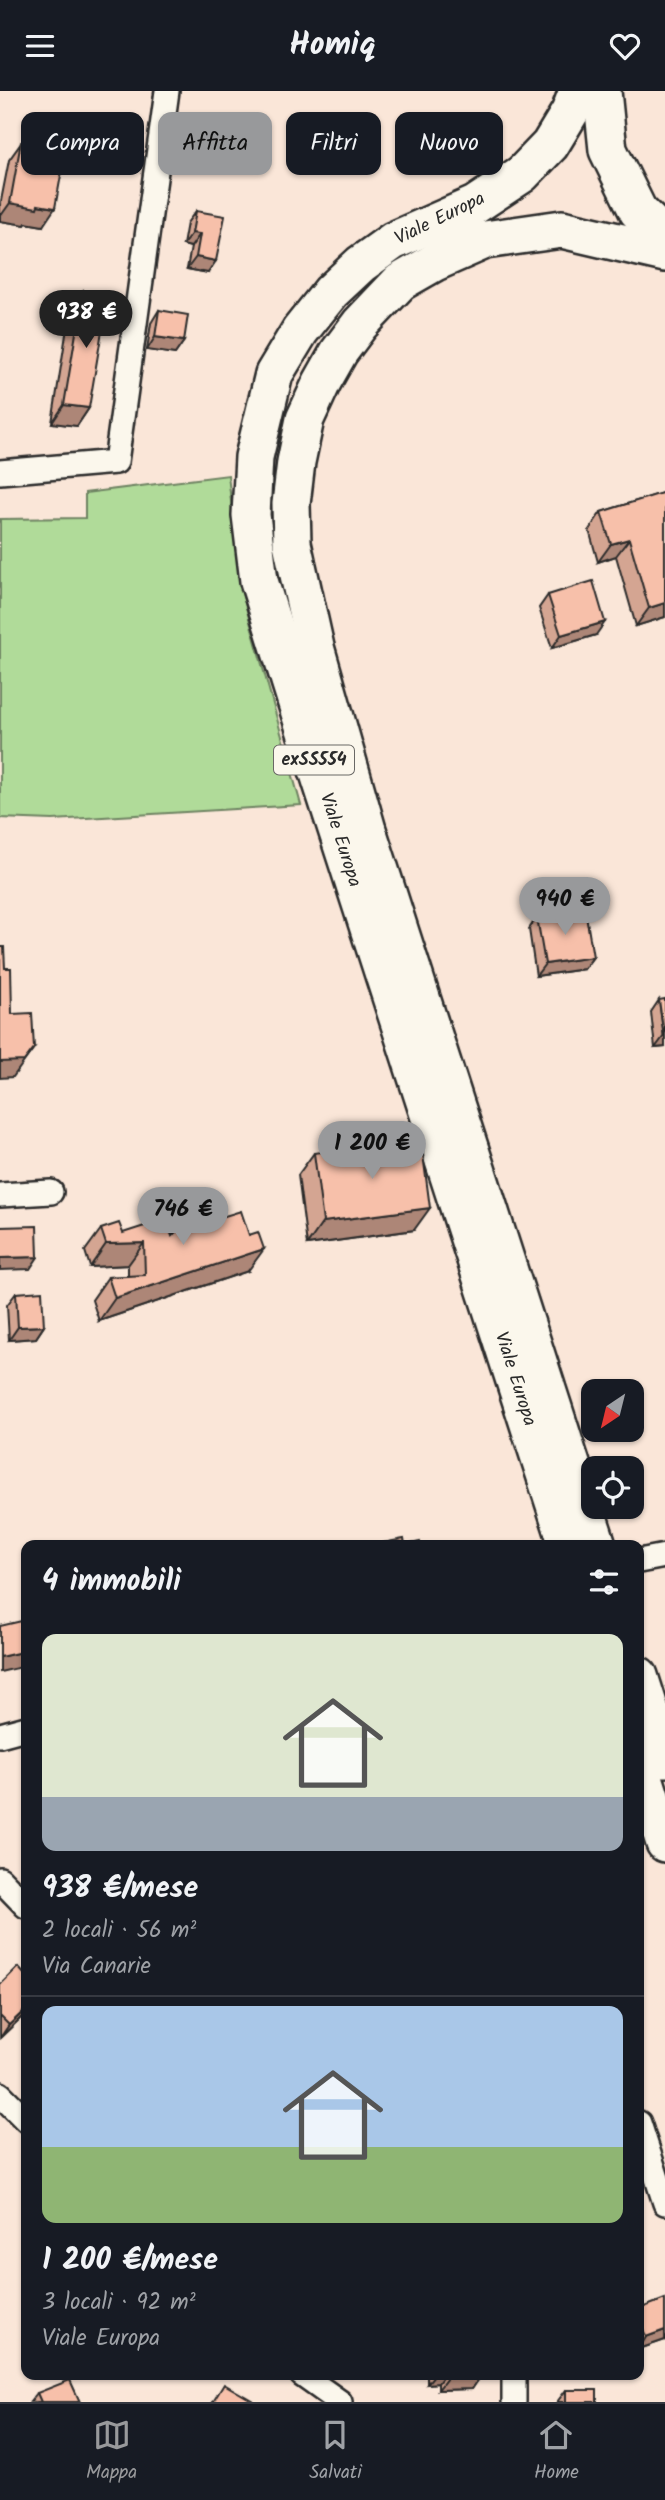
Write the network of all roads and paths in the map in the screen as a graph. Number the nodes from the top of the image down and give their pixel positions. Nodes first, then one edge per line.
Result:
1 (167, 91) edge
2 (578, 91) edge
3 (602, 91) edge
4 (665, 237) edge
5 (665, 253) edge
6 (0, 472) edge
7 (51, 1192) dead end
8 (0, 1195) edge
9 (566, 1540) edge
10 (595, 1540) edge
11 (665, 1556) edge
12 (644, 1560) edge
13 (644, 1692) edge
14 (21, 1729) edge
15 (0, 1735) edge
16 (665, 1758) edge
17 (644, 1778) edge
18 (665, 1843) edge
19 (0, 1879) edge
20 (21, 1901) edge
21 (0, 2094) edge
22 (21, 2115) edge
23 (644, 2138) edge
24 (665, 2203) edge
25 (309, 2380) edge
26 (514, 2380) edge
27 (340, 2402) edge
28 (514, 2402) edge

1 - 6 street
2 - 9 main road, Viale Europa / exSS554
3 - 4 main road
5 - 10 main road, Viale Europa / exSS554
7 - 8 street
11 - 12 street
13 - 16 main road
14 - 15 street
17 - 18 main road
19 - 20 street
21 - 22 street
23 - 24 street
25 - 27 street
26 - 28 street

